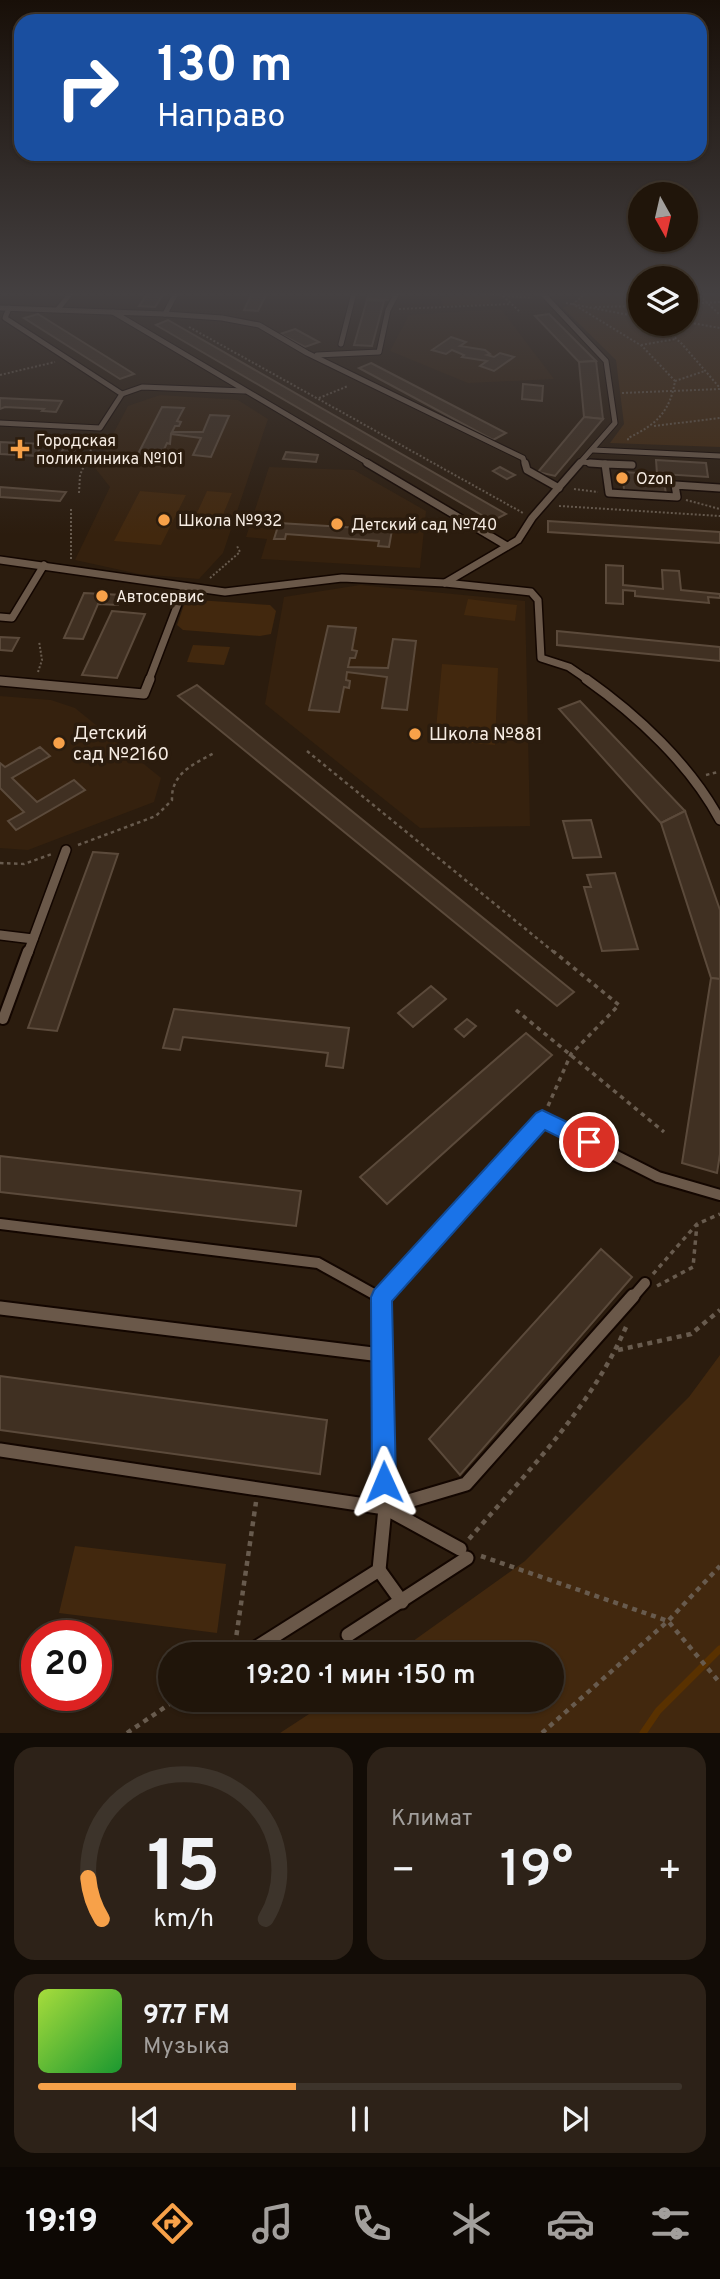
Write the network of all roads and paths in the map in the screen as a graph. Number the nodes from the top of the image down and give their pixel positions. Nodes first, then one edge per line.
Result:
1 (91, 374) edge
2 (218, 374) edge
3 (275, 374) edge
4 (352, 374) edge
5 (608, 374) edge
6 (670, 374) edge
7 (696, 374) edge
8 (707, 374) edge
9 (364, 380) junction
10 (675, 381) junction
11 (720, 389) edge
12 (247, 391) junction
13 (674, 391) junction
14 (611, 393) junction
15 (122, 394) junction
16 (319, 398) junction
17 (720, 418) edge
18 (0, 423) edge
19 (654, 426) junction
20 (100, 428) junction
21 (593, 450) junction
22 (630, 450) junction
23 (720, 456) edge
24 (581, 462) junction
25 (605, 464) junction
26 (632, 465) dead end
27 (559, 488) junction
28 (720, 488) edge
29 (79, 493) dead end
30 (609, 493) junction
31 (677, 497) junction
32 (544, 505) junction
33 (71, 509) dead end
34 (720, 509) edge
35 (720, 516) edge
36 (532, 518) junction
37 (237, 546) dead end
38 (507, 546) junction
39 (0, 560) edge
40 (44, 565) junction
41 (74, 570) junction
42 (446, 583) junction
43 (184, 588) junction
44 (0, 617) edge
45 (38, 641) dead end
46 (0, 681) edge
47 (33, 684) junction
48 (307, 751) dead end
49 (214, 753) dead end
50 (720, 820) edge
51 (66, 850) junction
52 (0, 863) edge
53 (0, 935) edge
54 (33, 939) junction
55 (516, 1010) dead end
56 (3, 1019) dead end
57 (570, 1054) junction
58 (542, 1119) junction
59 (664, 1132) dead end
60 (720, 1195) edge
61 (720, 1214) edge
62 (0, 1224) edge
63 (697, 1224) junction
64 (648, 1287) junction
65 (381, 1297) junction
66 (0, 1308) edge
67 (720, 1311) edge
68 (629, 1318) dead end
69 (618, 1350) junction
70 (381, 1355) junction
71 (0, 1450) edge
72 (258, 1489) junction
73 (385, 1508) junction
74 (463, 1553) junction
75 (720, 1566) edge
76 (379, 1570) junction
77 (402, 1602) junction
78 (668, 1621) junction
79 (348, 1636) dead end
80 (235, 1642) edge
81 (265, 1642) edge
82 (720, 1683) edge
83 (158, 1712) edge
84 (127, 1733) edge
85 (542, 1733) edge

1 - 15 lane
2 - 12 lane
3 - 16 path
4 - 9 lane
5 - 14 lane
6 - 10 path
7 - 10 path
8 - 11 path
9 - 16 path
9 - 27 lane
10 - 13 path
11 - 13 path
12 - 15 lane
12 - 38 lane
13 - 14 path
13 - 19 path
14 - 21 lane
15 - 20 lane
16 - 36 path
17 - 19 path
18 - 20 lane
19 - 22 path
20 - 29 path
21 - 22 lane
21 - 24 lane
22 - 23 lane
24 - 25 lane
24 - 27 lane
25 - 26 lane
25 - 30 lane
27 - 30 path
27 - 32 lane
28 - 31 lane
30 - 31 lane
31 - 34 path
32 - 35 path
32 - 36 lane
33 - 41 path
36 - 38 lane
37 - 43 path
38 - 42 lane
39 - 40 lane
40 - 41 lane
40 - 44 lane
41 - 43 lane
42 - 43 lane
42 - 50 lane
43 - 47 lane
45 - 47 path
46 - 47 lane
48 - 57 path
49 - 51 path
51 - 52 path
51 - 54 lane
53 - 54 lane
54 - 56 lane
55 - 57 path
57 - 58 path
57 - 59 path
58 - 60 lane
58 - 65 lane
61 - 63 path
62 - 65 lane
63 - 64 path
63 - 64 path
64 - 73 lane
65 - 70 lane
66 - 70 lane
67 - 69 path
68 - 69 path
69 - 74 path
70 - 73 lane
71 - 72 lane
72 - 73 lane
72 - 80 path
73 - 74 lane
73 - 76 lane
74 - 77 lane
74 - 78 path
75 - 78 path
76 - 77 lane
76 - 81 lane
77 - 79 lane
78 - 82 path
78 - 85 path
83 - 84 path

